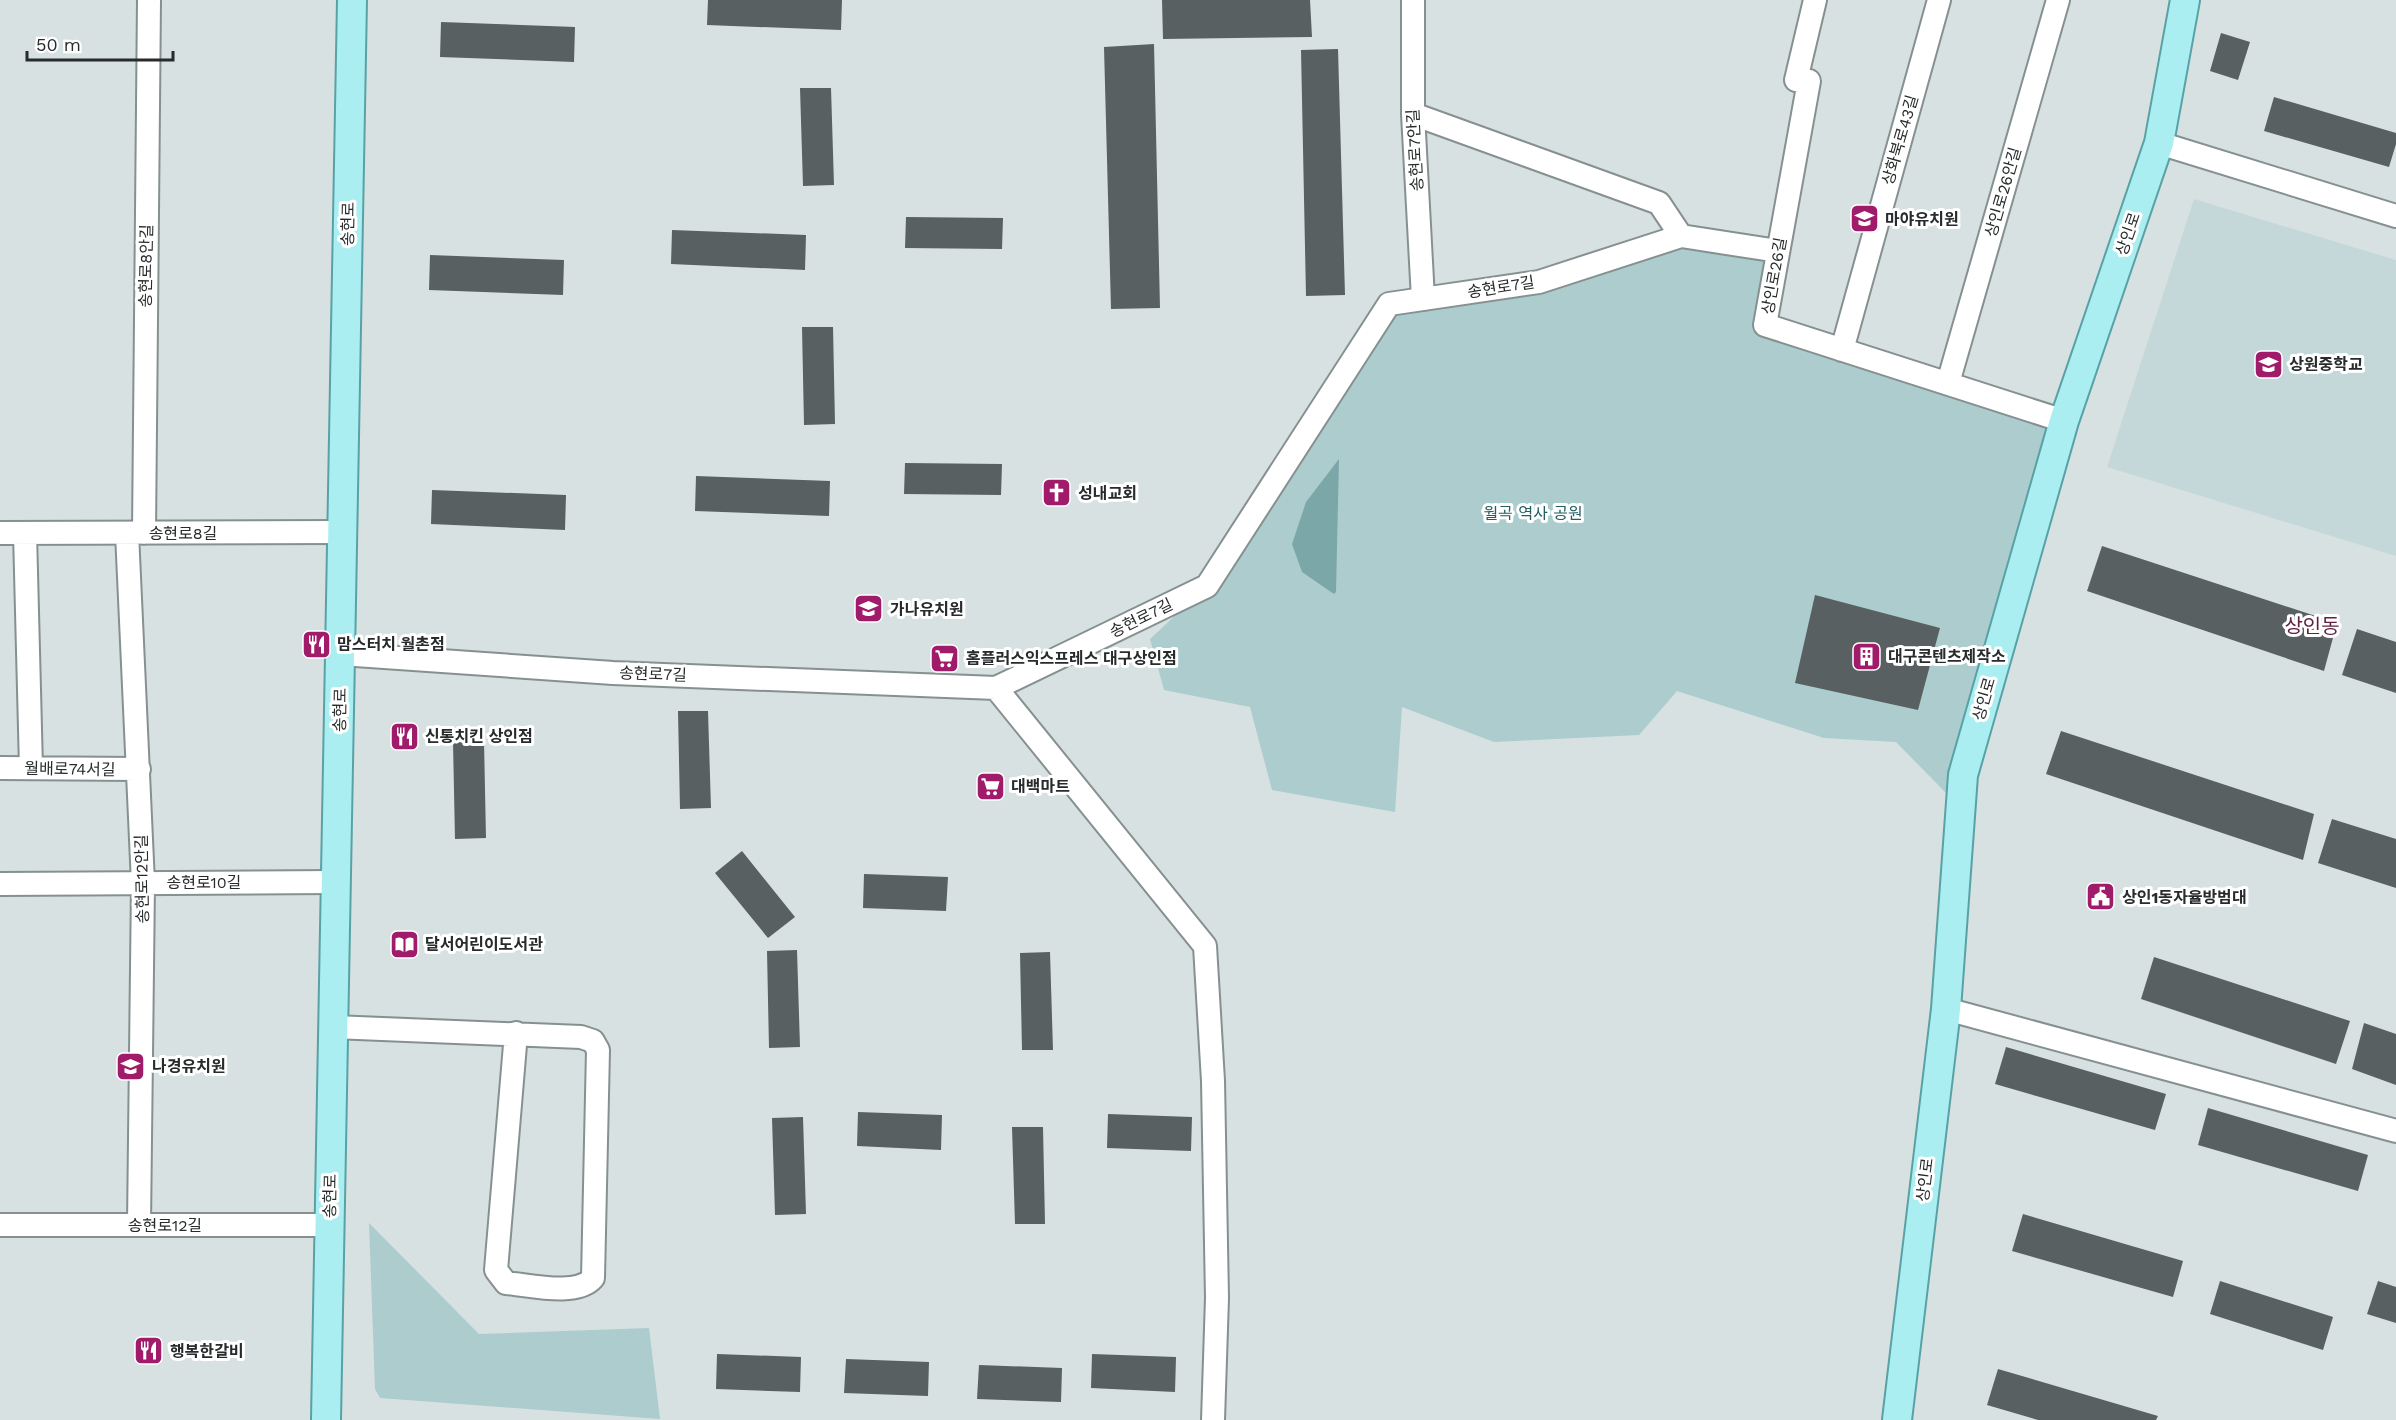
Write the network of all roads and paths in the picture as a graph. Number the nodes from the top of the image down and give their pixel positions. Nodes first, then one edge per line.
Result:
1 (149, 0) edge
2 (352, 0) edge
3 (1413, 0) edge
4 (1815, 0) edge
5 (1939, 0) edge
6 (2058, 0) edge
7 (2185, 0) edge
8 (1413, 114) junction
9 (2159, 143) junction
10 (2396, 216) edge
11 (1680, 236) junction
12 (1778, 251) junction
13 (1423, 299) junction
14 (1842, 350) junction
15 (1947, 383) junction
16 (2064, 421) junction
17 (342, 532) junction
18 (0, 533) edge
19 (25, 533) junction
20 (135, 533) junction
21 (341, 654) junction
22 (996, 688) junction
23 (0, 768) edge
24 (31, 768) junction
25 (139, 769) junction
26 (335, 882) junction
27 (143, 883) junction
28 (0, 884) edge
29 (1946, 1009) junction
30 (333, 1027) junction
31 (516, 1033) junction
32 (2396, 1131) edge
33 (0, 1225) edge
34 (139, 1225) junction
35 (329, 1225) junction
36 (326, 1420) edge
37 (1213, 1420) edge
38 (1897, 1420) edge

1 - 20 street, 송현로8안길
2 - 17 main road, 송현로
3 - 8 street, 송현로7안길
4 - 12 street, 상인로26길
5 - 14 street, 상화북로43길
6 - 15 street, 상인로26안길
7 - 9 main road, 상인로
8 - 11 street
8 - 13 street, 송현로7안길
9 - 10 street
9 - 16 main road, 상인로
11 - 12 street, 송현로7길
11 - 13 street, 송현로7길
12 - 14 street, 상인로26길
13 - 22 street, 송현로7길
14 - 15 street, 상인로26길
15 - 16 street, 상인로26길
16 - 29 main road, 상인로
17 - 20 street, 송현로8길
17 - 21 main road, 송현로
18 - 19 street, 송현로8길
19 - 20 street, 송현로8길
19 - 24 street
20 - 25 street, 송현로12안길
21 - 22 street, 송현로7길
21 - 26 main road, 송현로
22 - 37 street
23 - 24 street, 월배로74서길
24 - 25 street, 월배로74서길
25 - 27 street, 송현로12안길
26 - 27 street, 송현로10길
26 - 30 main road, 송현로
27 - 28 street, 송현로10길
27 - 34 street, 송현로12안길
29 - 32 street
29 - 38 main road, 상인로
30 - 31 street
30 - 35 main road, 송현로
31 - 31 street
33 - 34 street, 송현로12길
34 - 35 street, 송현로12길
35 - 36 main road, 송현로

